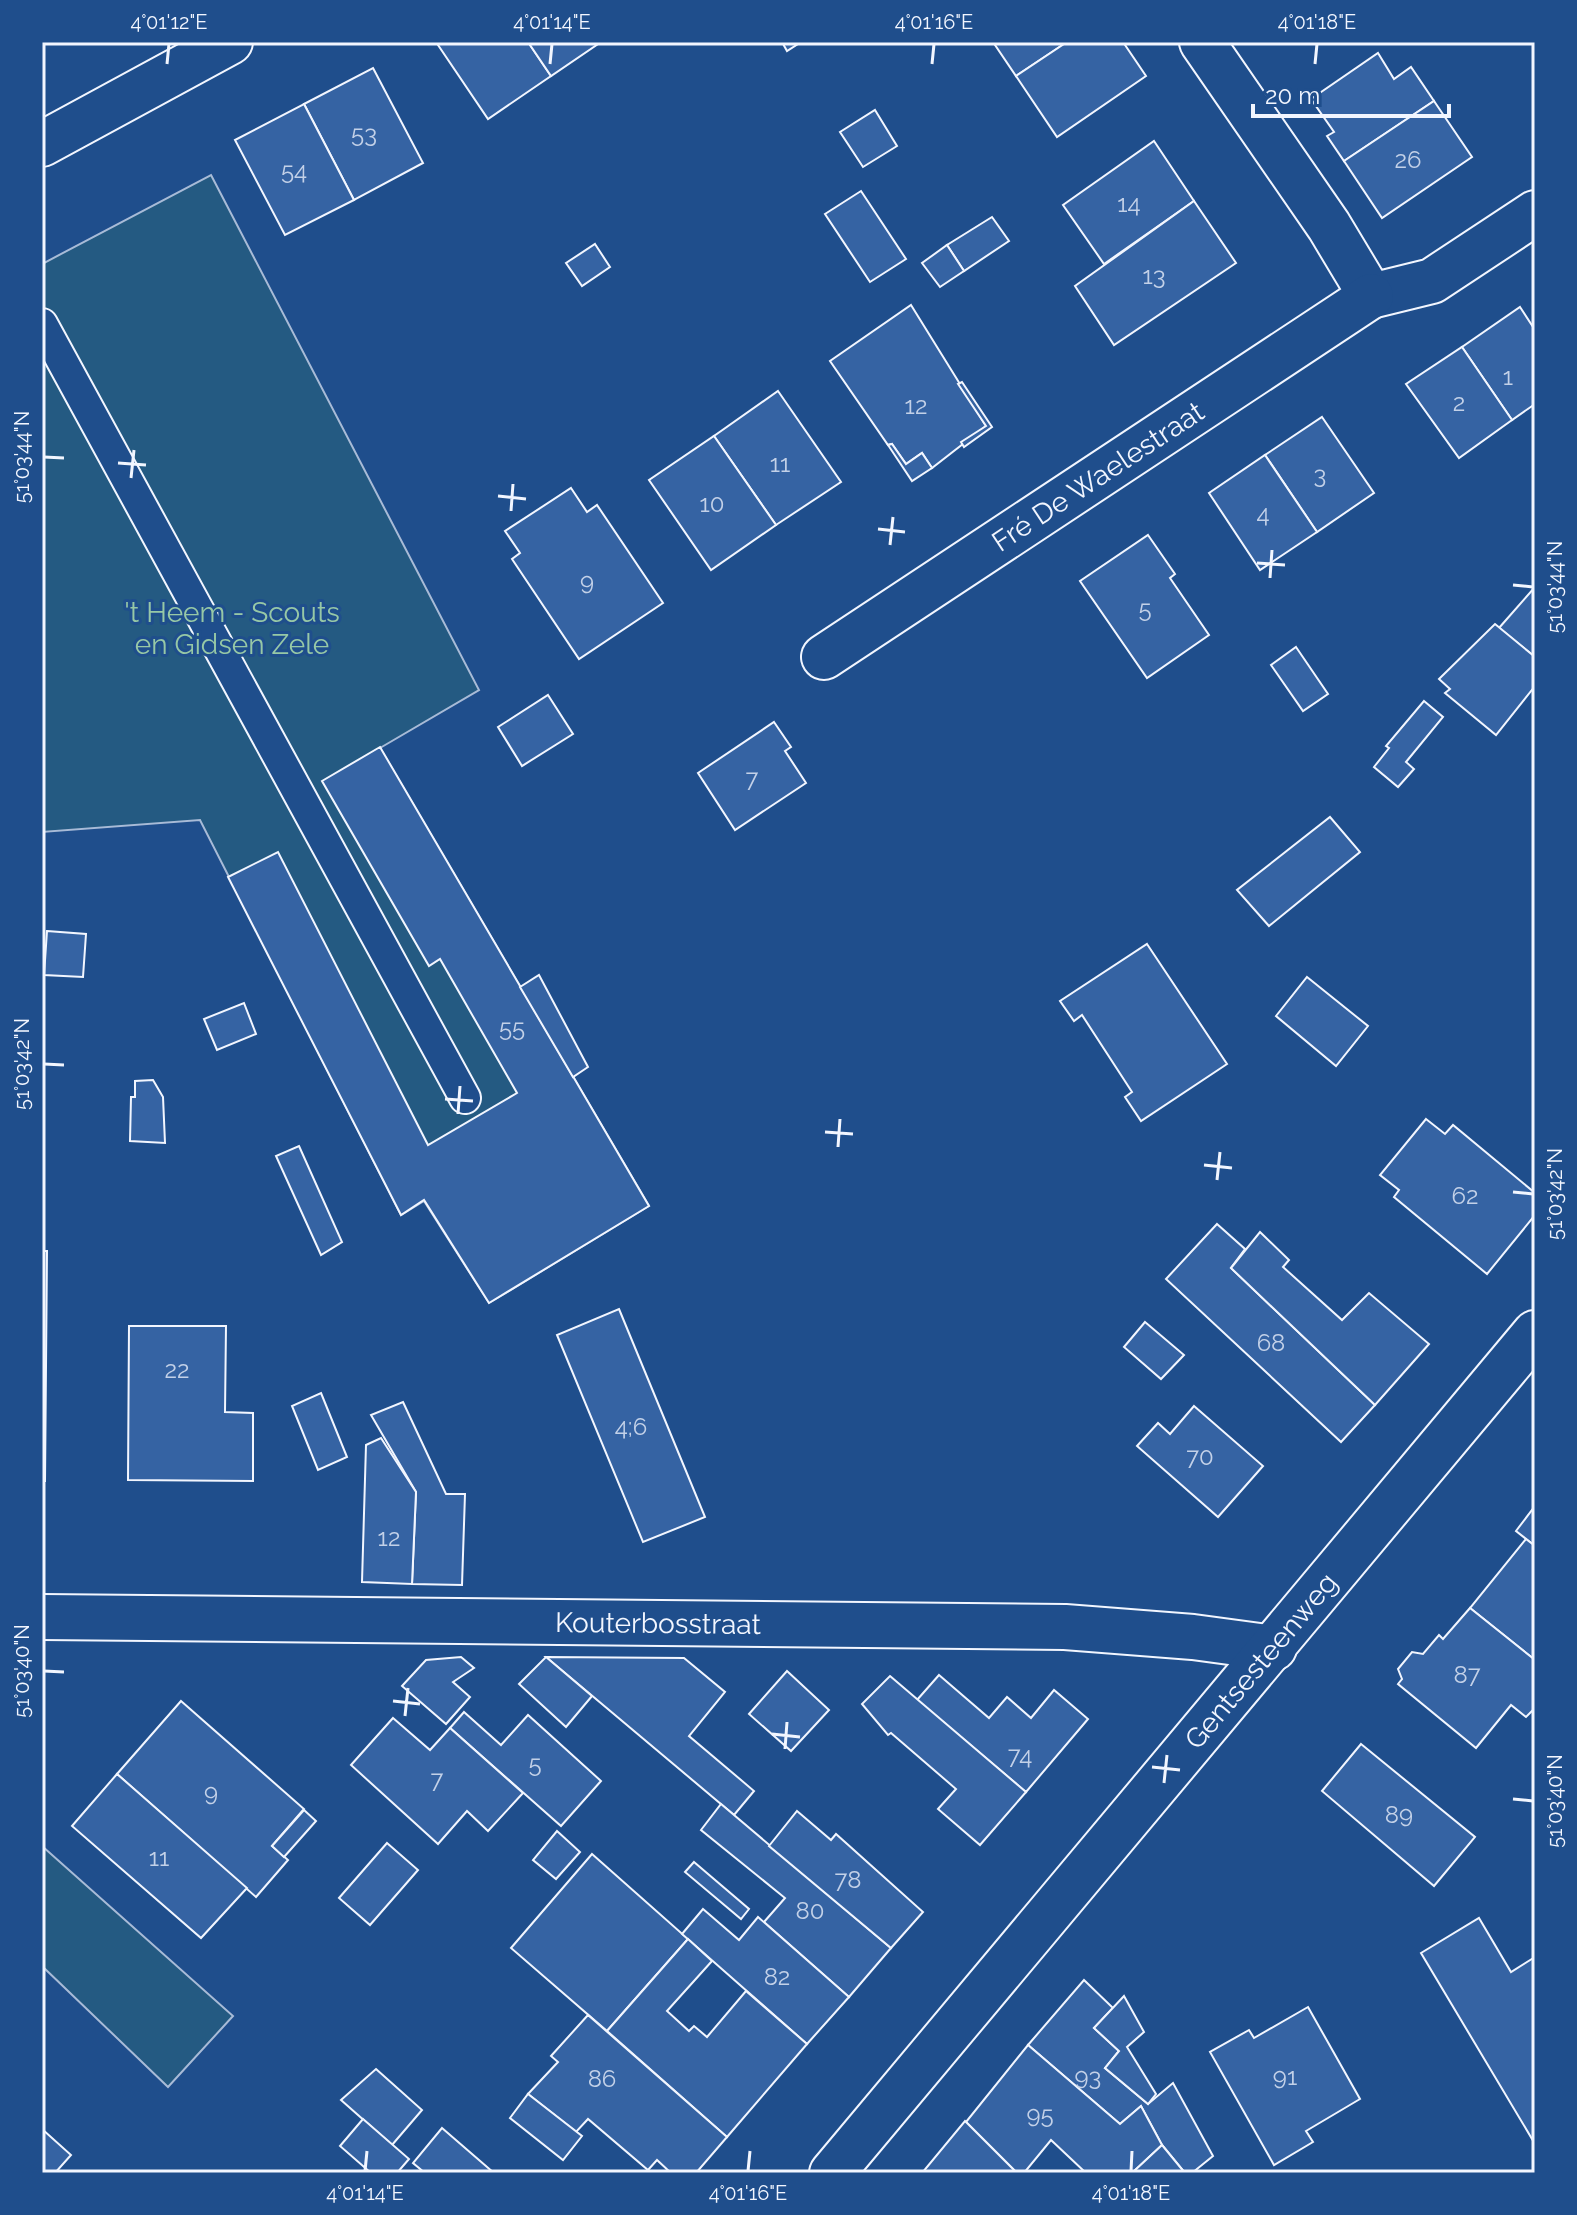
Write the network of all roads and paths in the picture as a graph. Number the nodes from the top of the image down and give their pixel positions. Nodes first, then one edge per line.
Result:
1 (230, 42) edge
2 (1202, 42) edge
3 (42, 144) edge
4 (1535, 213) edge
5 (1371, 296) junction
6 (42, 324) edge
7 (824, 657) dead end
8 (465, 1098) dead end
9 (1535, 1333) edge
10 (42, 1617) edge
11 (1274, 1648) junction
12 (832, 2173) edge

1 - 3 street
2 - 5 street
4 - 5 street, Fré De Waelestraat
5 - 7 street, Fré De Waelestraat
6 - 8 lane
9 - 11 street, Gentsesteenweg
10 - 11 street, Kouterbosstraat
11 - 12 street, Gentsesteenweg

